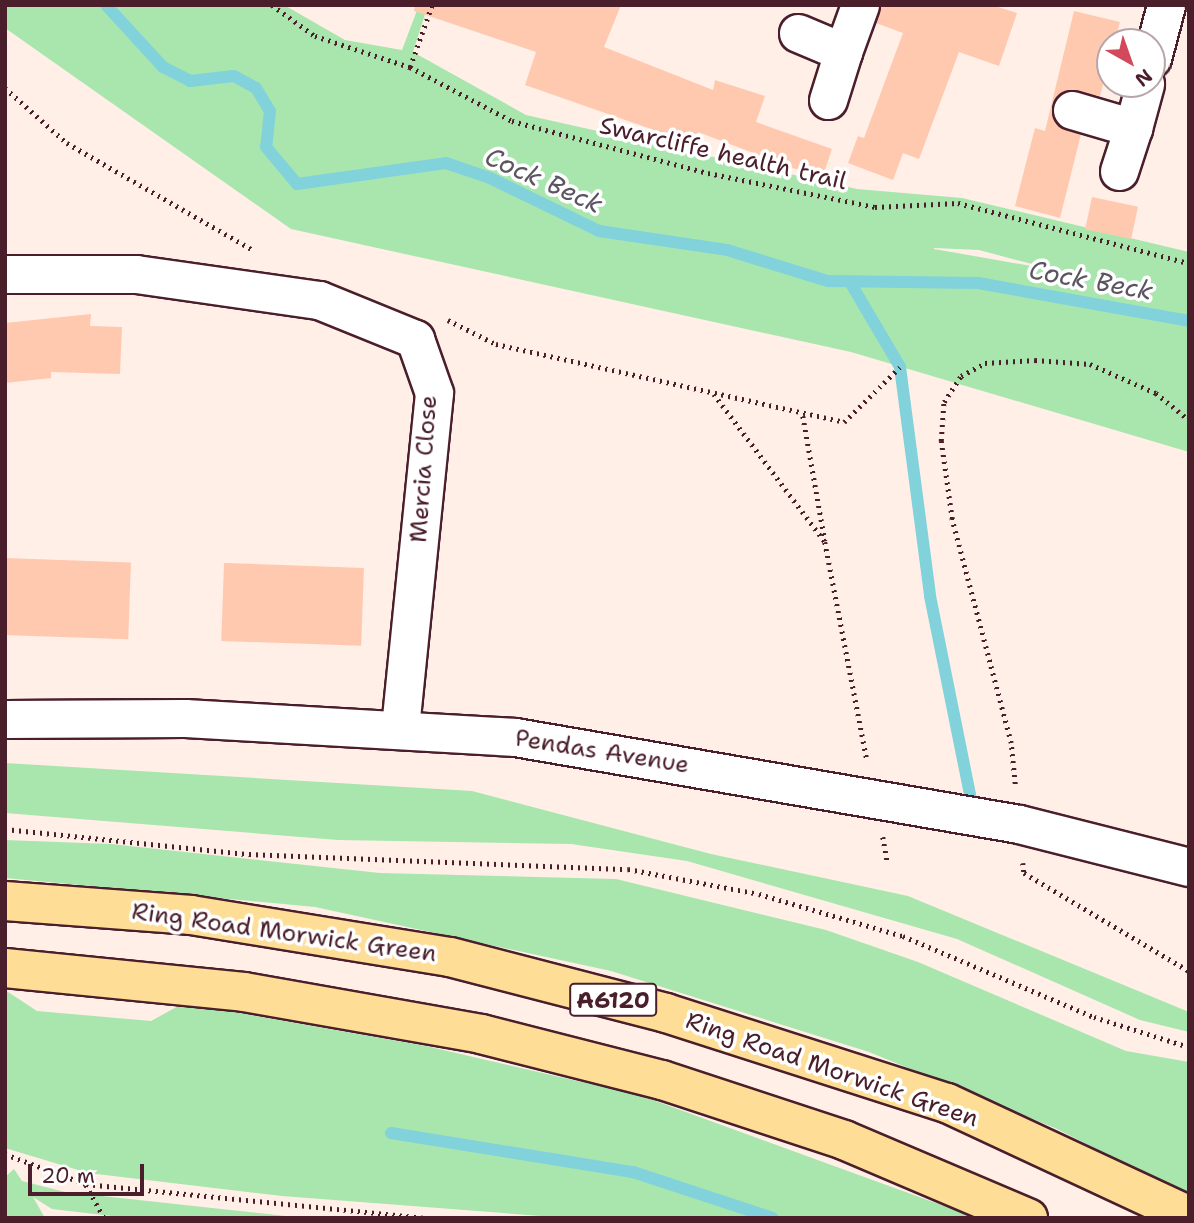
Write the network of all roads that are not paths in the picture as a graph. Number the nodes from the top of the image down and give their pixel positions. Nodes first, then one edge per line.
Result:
1 (860, 5) edge
2 (1166, 5) edge
3 (1160, 28) edge
4 (798, 33) dead end
5 (843, 52) junction
6 (1141, 98) edge
7 (828, 100) dead end
8 (1072, 110) dead end
9 (1133, 128) junction
10 (1119, 171) dead end
11 (5, 274) edge
12 (5, 719) edge
13 (400, 727) junction
14 (1189, 867) edge
15 (5, 901) edge
16 (5, 968) edge
17 (1189, 1216) edge
18 (1028, 1218) edge

1 - 5 street
2 - 3 street
4 - 5 street
5 - 7 street
6 - 9 street
8 - 9 street
9 - 10 street
11 - 13 street, Mercia Close
12 - 13 street, Pendas Avenue
13 - 14 street, Pendas Avenue
15 - 17 highway, Ring Road Morwick Green / A6120
16 - 18 highway, A6120

